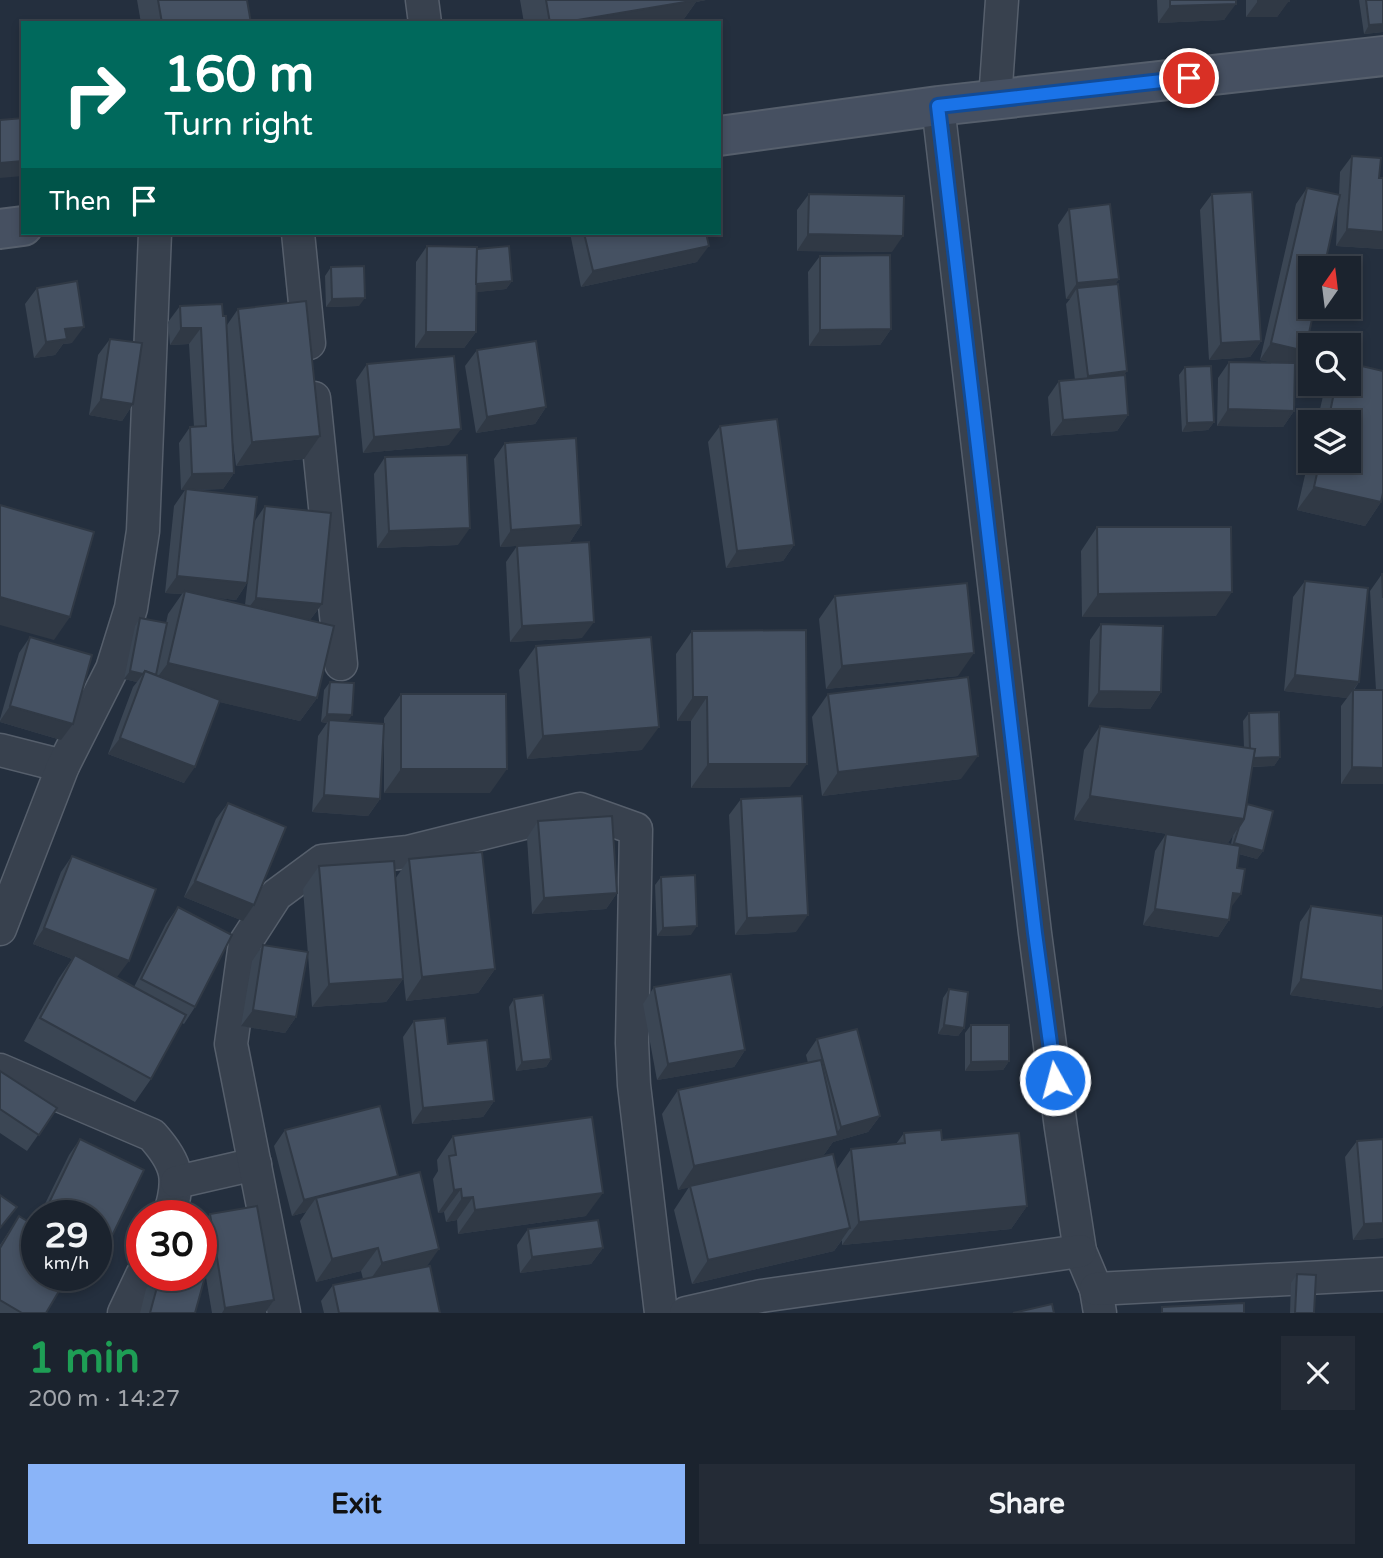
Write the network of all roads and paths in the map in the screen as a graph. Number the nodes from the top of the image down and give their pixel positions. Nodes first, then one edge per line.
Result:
1 (422, 0) edge
2 (1002, 0) edge
3 (425, 21) edge
4 (1383, 56) edge
5 (995, 100) junction
6 (938, 106) junction
7 (721, 136) edge
8 (21, 226) edge
9 (0, 229) edge
10 (155, 235) edge
11 (298, 235) edge
12 (341, 664) dead end
13 (0, 750) edge
14 (63, 766) junction
15 (0, 929) edge
16 (0, 1070) edge
17 (255, 1164) junction
18 (177, 1182) junction
19 (173, 1200) edge
20 (1080, 1251) junction
21 (1383, 1274) edge
22 (134, 1291) edge
23 (1098, 1301) edge
24 (124, 1313) edge
25 (284, 1313) edge
26 (661, 1313) edge
27 (686, 1313) edge

1 - 3 street
2 - 5 street
4 - 5 main road
5 - 6 main road
6 - 7 main road
6 - 20 street
8 - 9 main road
10 - 14 street
11 - 12 street
13 - 14 street
14 - 15 street
16 - 18 street
17 - 18 street
17 - 25 street
17 - 26 street
18 - 19 street
20 - 23 street
20 - 27 street
21 - 23 street
22 - 24 street

